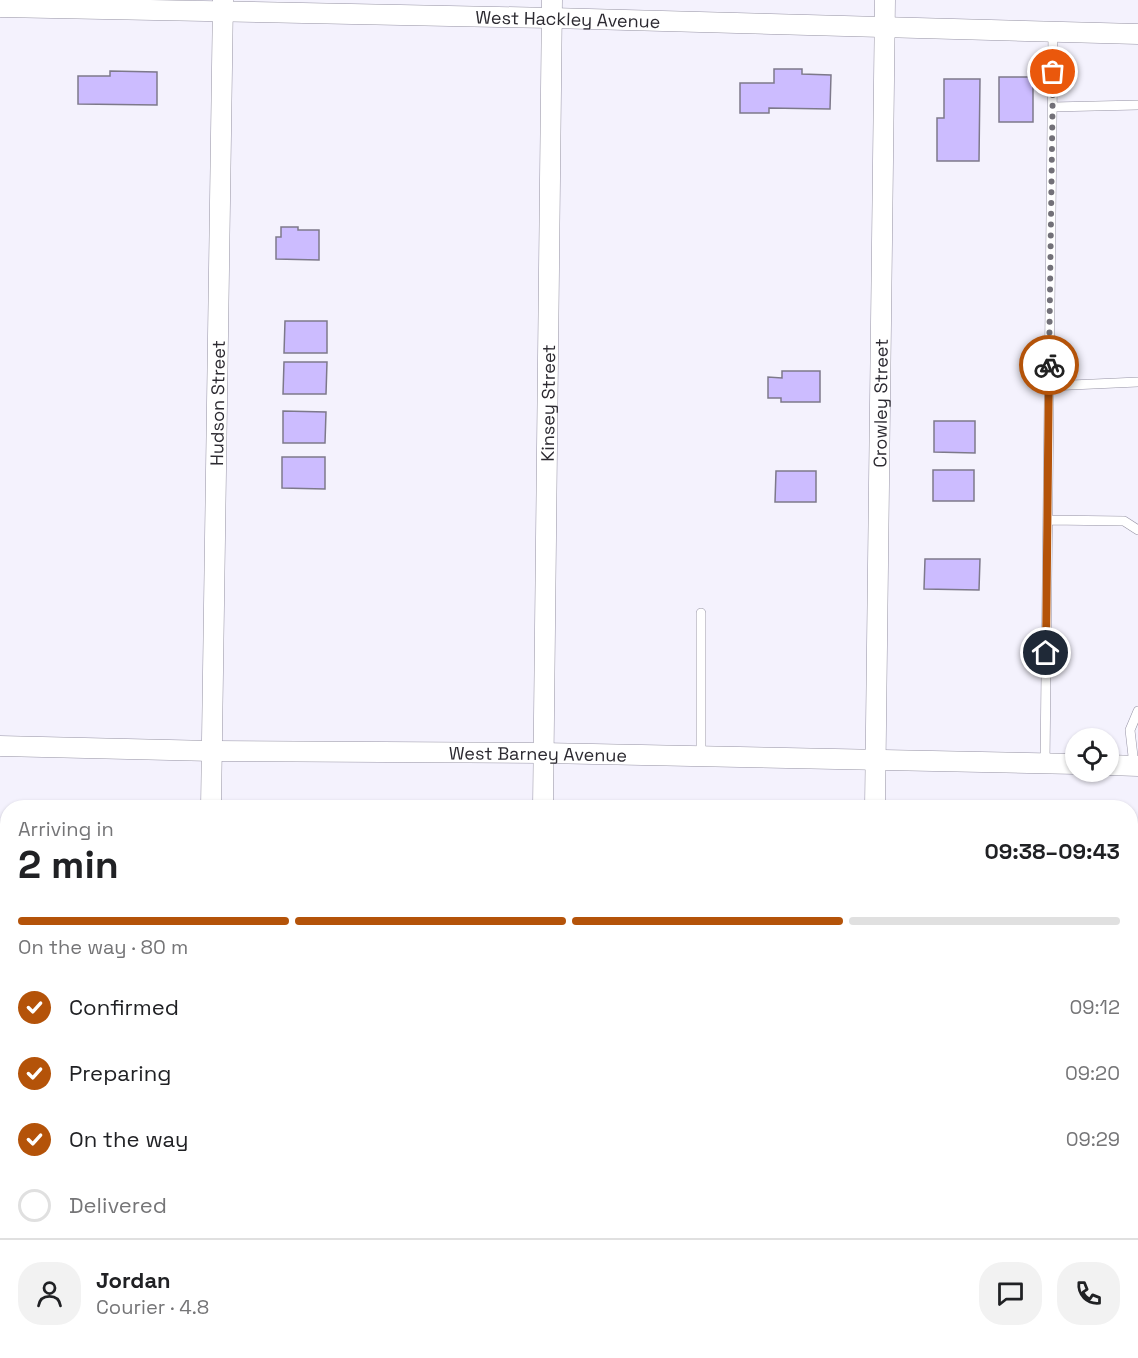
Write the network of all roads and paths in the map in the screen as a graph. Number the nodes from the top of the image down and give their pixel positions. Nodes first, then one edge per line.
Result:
1 (885, 0) edge
2 (223, 6) edge
3 (0, 7) edge
4 (552, 9) edge
5 (885, 28) junction
6 (1053, 32) junction
7 (1138, 34) edge
8 (1138, 105) edge
9 (1052, 107) junction
10 (1138, 382) edge
11 (1049, 386) junction
12 (1048, 520) junction
13 (1138, 530) edge
14 (701, 613) dead end
15 (1138, 711) edge
16 (0, 746) edge
17 (212, 751) junction
18 (544, 753) junction
19 (701, 756) junction
20 (876, 761) junction
21 (1045, 764) junction
22 (1065, 764) edge
23 (1119, 765) edge
24 (1136, 765) edge
25 (211, 800) edge
26 (543, 800) edge
27 (875, 800) edge

1 - 5 street, Crowley Street
2 - 3 street, West Hackley Avenue
2 - 4 street, West Hackley Avenue
2 - 17 street, Hudson Street
4 - 5 street, West Hackley Avenue
4 - 18 street, Kinsey Street
5 - 6 street, West Hackley Avenue
5 - 20 street, Crowley Street
6 - 7 street, West Hackley Avenue
6 - 9 lane
8 - 9 lane
9 - 11 lane
10 - 11 lane
11 - 12 lane
12 - 13 lane
12 - 21 lane
14 - 19 lane
15 - 24 lane
16 - 17 street, West Barney Avenue
17 - 18 street, West Barney Avenue
17 - 25 street, Hudson Street
18 - 19 street, West Barney Avenue
18 - 26 street, Kinsey Street
19 - 20 street, West Barney Avenue
20 - 21 street, West Barney Avenue
20 - 27 street, Crowley Street
21 - 22 street, West Barney Avenue
23 - 24 street

